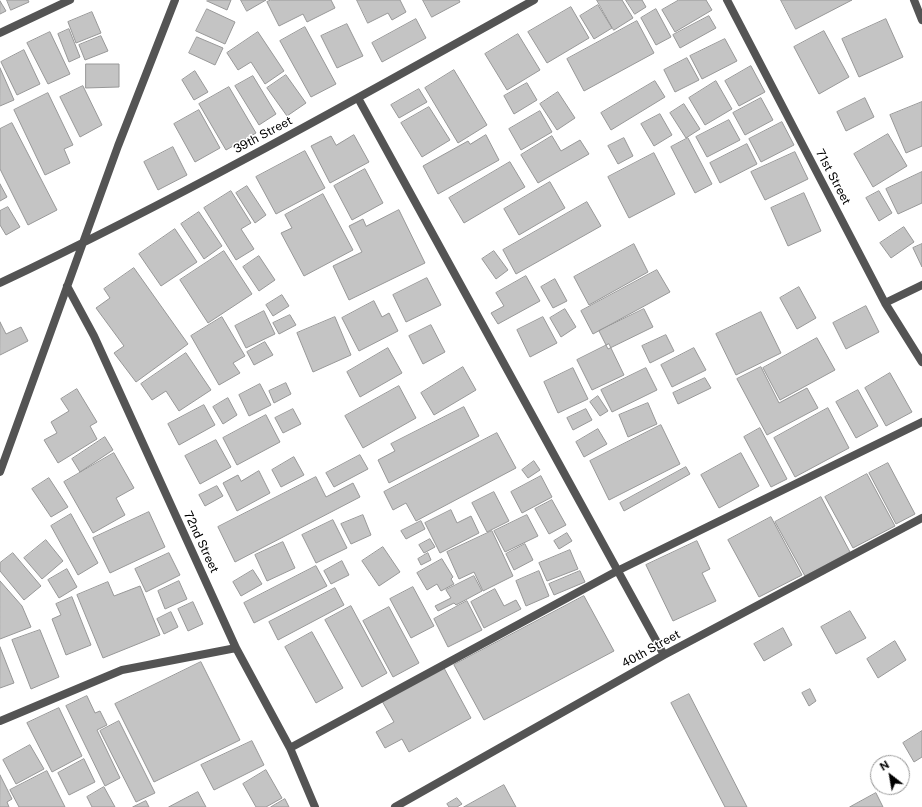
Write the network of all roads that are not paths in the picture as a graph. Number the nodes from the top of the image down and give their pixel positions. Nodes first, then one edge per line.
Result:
1 (70, 0) edge
2 (175, 0) edge
3 (534, 0) edge
4 (727, 0) edge
5 (914, 0) edge
6 (922, 20) edge
7 (0, 34) edge
8 (358, 98) junction
9 (82, 244) junction
10 (0, 283) edge
11 (922, 285) edge
12 (67, 286) junction
13 (885, 303) junction
14 (922, 362) edge
15 (922, 422) edge
16 (0, 472) edge
17 (922, 518) edge
18 (617, 571) junction
19 (236, 648) junction
20 (664, 655) junction
21 (0, 721) edge
22 (290, 748) junction
23 (315, 807) edge
24 (395, 807) edge

1 - 7 street
2 - 9 street
3 - 8 street, 39th Street
4 - 13 street, 71st Street
5 - 6 street
8 - 9 street, 39th Street
8 - 18 street
9 - 10 street, 39th Street
9 - 12 street
11 - 13 street
12 - 16 street
12 - 19 street, 72nd Street
13 - 14 street, 71st Street
15 - 18 street
17 - 20 street, 40th Street
18 - 20 street
18 - 22 street
19 - 21 street
19 - 22 street, 72nd Street
20 - 24 street, 40th Street
22 - 23 street, 72nd Street

